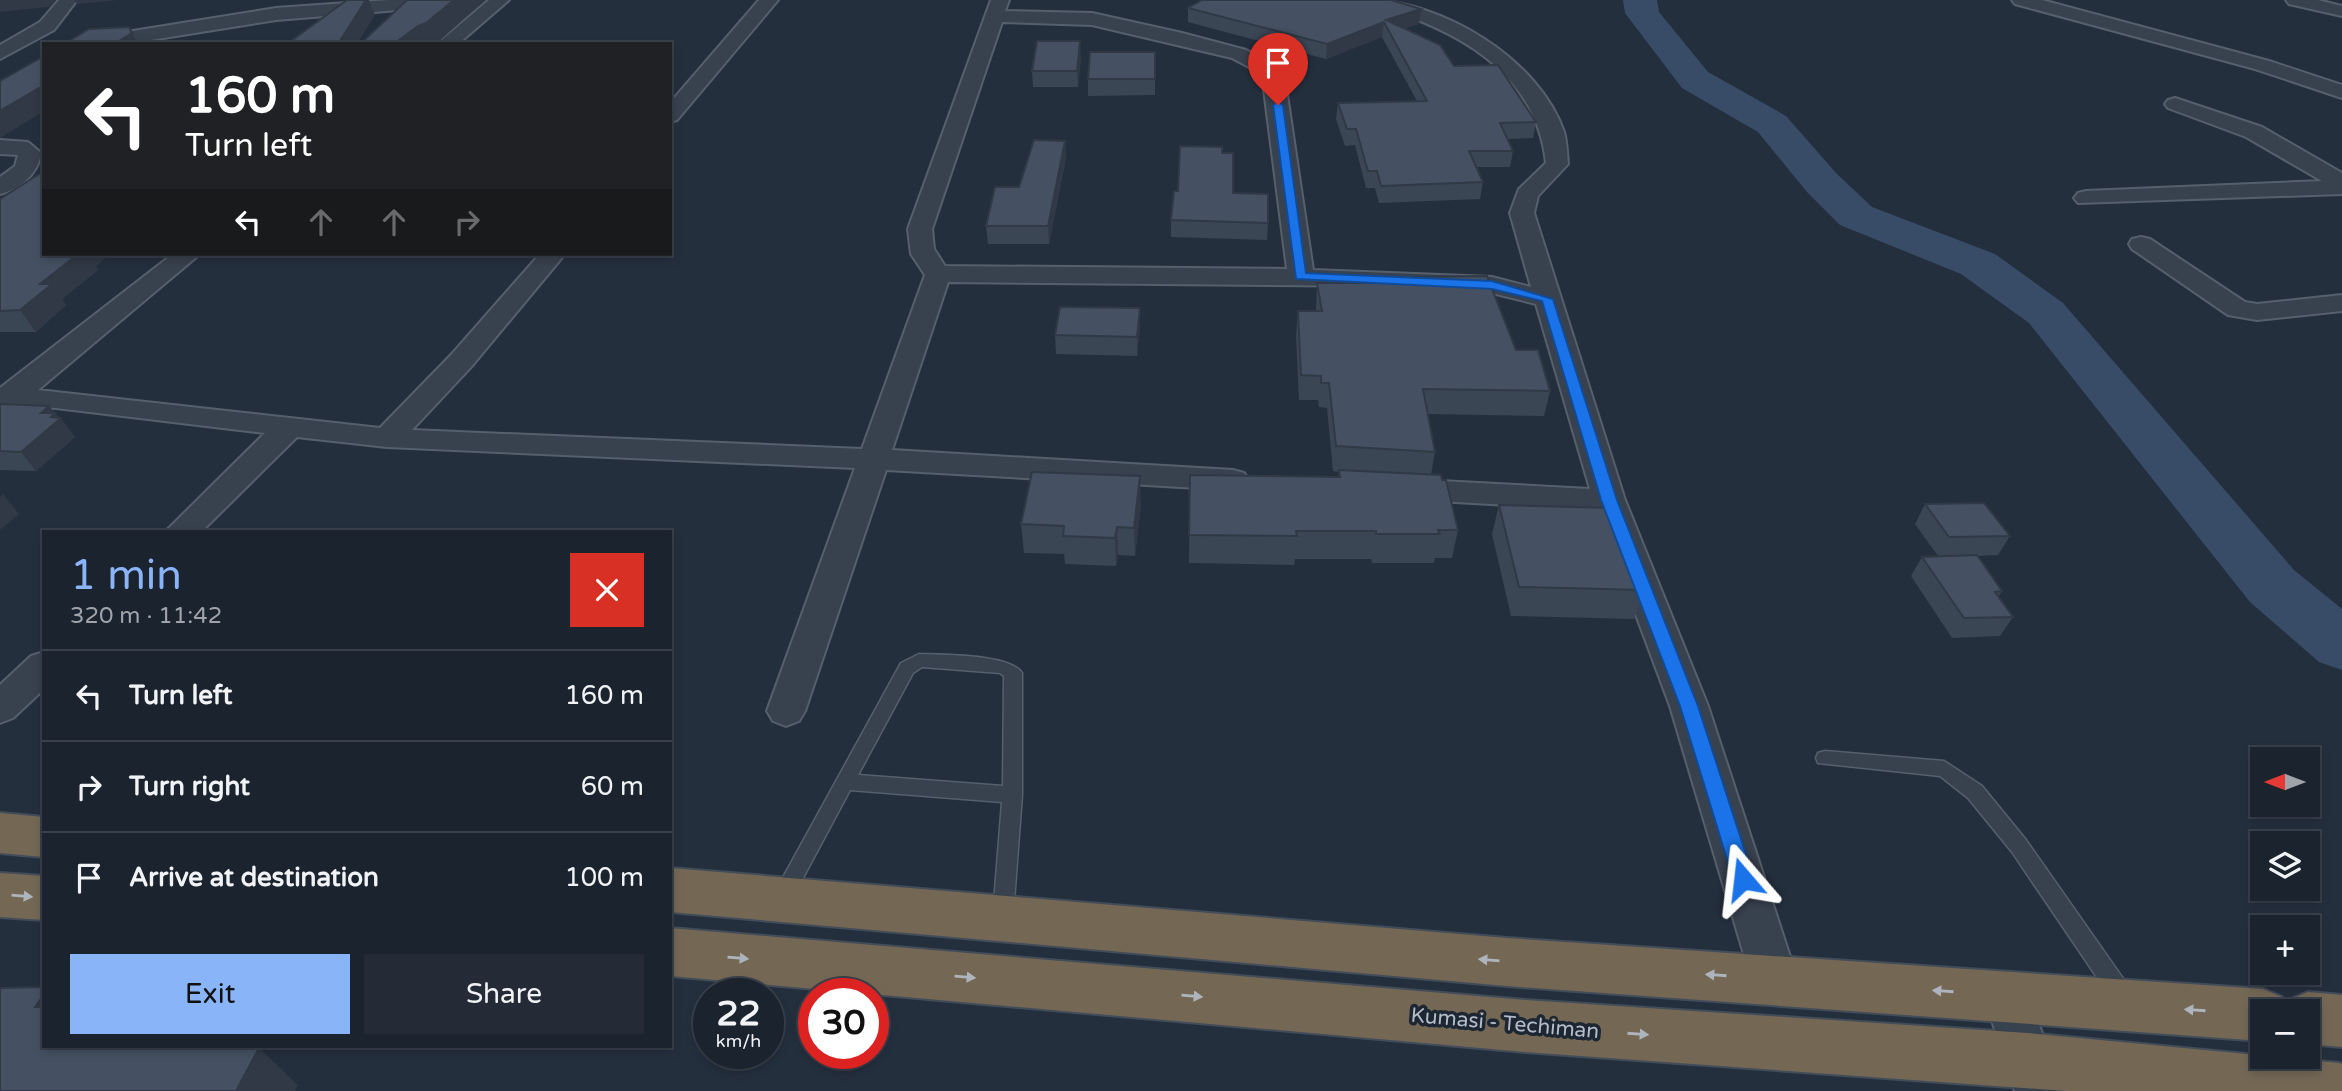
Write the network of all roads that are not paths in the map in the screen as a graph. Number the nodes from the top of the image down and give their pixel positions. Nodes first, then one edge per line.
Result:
1 (68, 0) edge
2 (460, 0) edge
3 (500, 0) edge
4 (769, 0) edge
5 (1376, 0) edge
6 (2021, 0) edge
7 (2295, 0) edge
8 (997, 8) edge
9 (2342, 12) edge
10 (101, 42) edge
11 (448, 42) edge
12 (42, 52) edge
13 (0, 53) edge
14 (0, 60) edge
15 (2342, 92) edge
16 (2175, 104) dead end
17 (672, 114) edge
18 (0, 147) edge
19 (2342, 185) edge
20 (0, 187) edge
21 (2087, 198) dead end
22 (2141, 244) dead end
23 (185, 256) edge
24 (551, 256) edge
25 (938, 274) junction
26 (1301, 276) junction
27 (1547, 299) junction
28 (2342, 303) edge
29 (5, 397) edge
30 (289, 427) junction
31 (387, 438) junction
32 (872, 459) junction
33 (1260, 482) edge
34 (1371, 488) edge
35 (1609, 500) junction
36 (183, 530) edge
37 (42, 668) edge
38 (0, 708) edge
39 (786, 711) dead end
40 (1825, 758) dead end
41 (846, 782) junction
42 (1012, 795) junction
43 (0, 833) edge
44 (42, 837) edge
45 (672, 890) edge
46 (0, 894) edge
47 (42, 898) edge
48 (781, 900) junction
49 (1003, 918) junction
50 (672, 952) edge
51 (1774, 978) junction
52 (2007, 996) junction
53 (2129, 1005) junction
54 (2250, 1014) edge
55 (2320, 1019) edge
56 (2342, 1021) edge
57 (2033, 1076) edge
58 (2339, 1091) edge

1 - 13 street
2 - 10 street
3 - 11 street
4 - 17 street
5 - 27 street
6 - 15 street
7 - 9 street
8 - 25 street
8 - 26 street
12 - 14 street
16 - 19 street
18 - 20 street
19 - 21 street
22 - 28 street
23 - 29 street
24 - 31 street
25 - 26 street
25 - 32 street
26 - 27 street
27 - 35 street
29 - 30 street
30 - 31 street
30 - 36 street
31 - 32 street
32 - 33 street
32 - 39 street
34 - 35 street
35 - 51 street
37 - 38 street
40 - 53 lane
41 - 42 lane
41 - 42 lane
41 - 48 lane
42 - 49 lane
43 - 44 highway
45 - 48 highway
46 -> 47 highway
48 - 49 highway
51 -> 49 highway
50 -> 57 highway, Kumasi - Techiman
52 -> 51 highway
52 - 53 highway
52 - 57 street
54 -> 53 highway
55 - 56 highway
57 - 58 highway, Kumasi - Techiman

